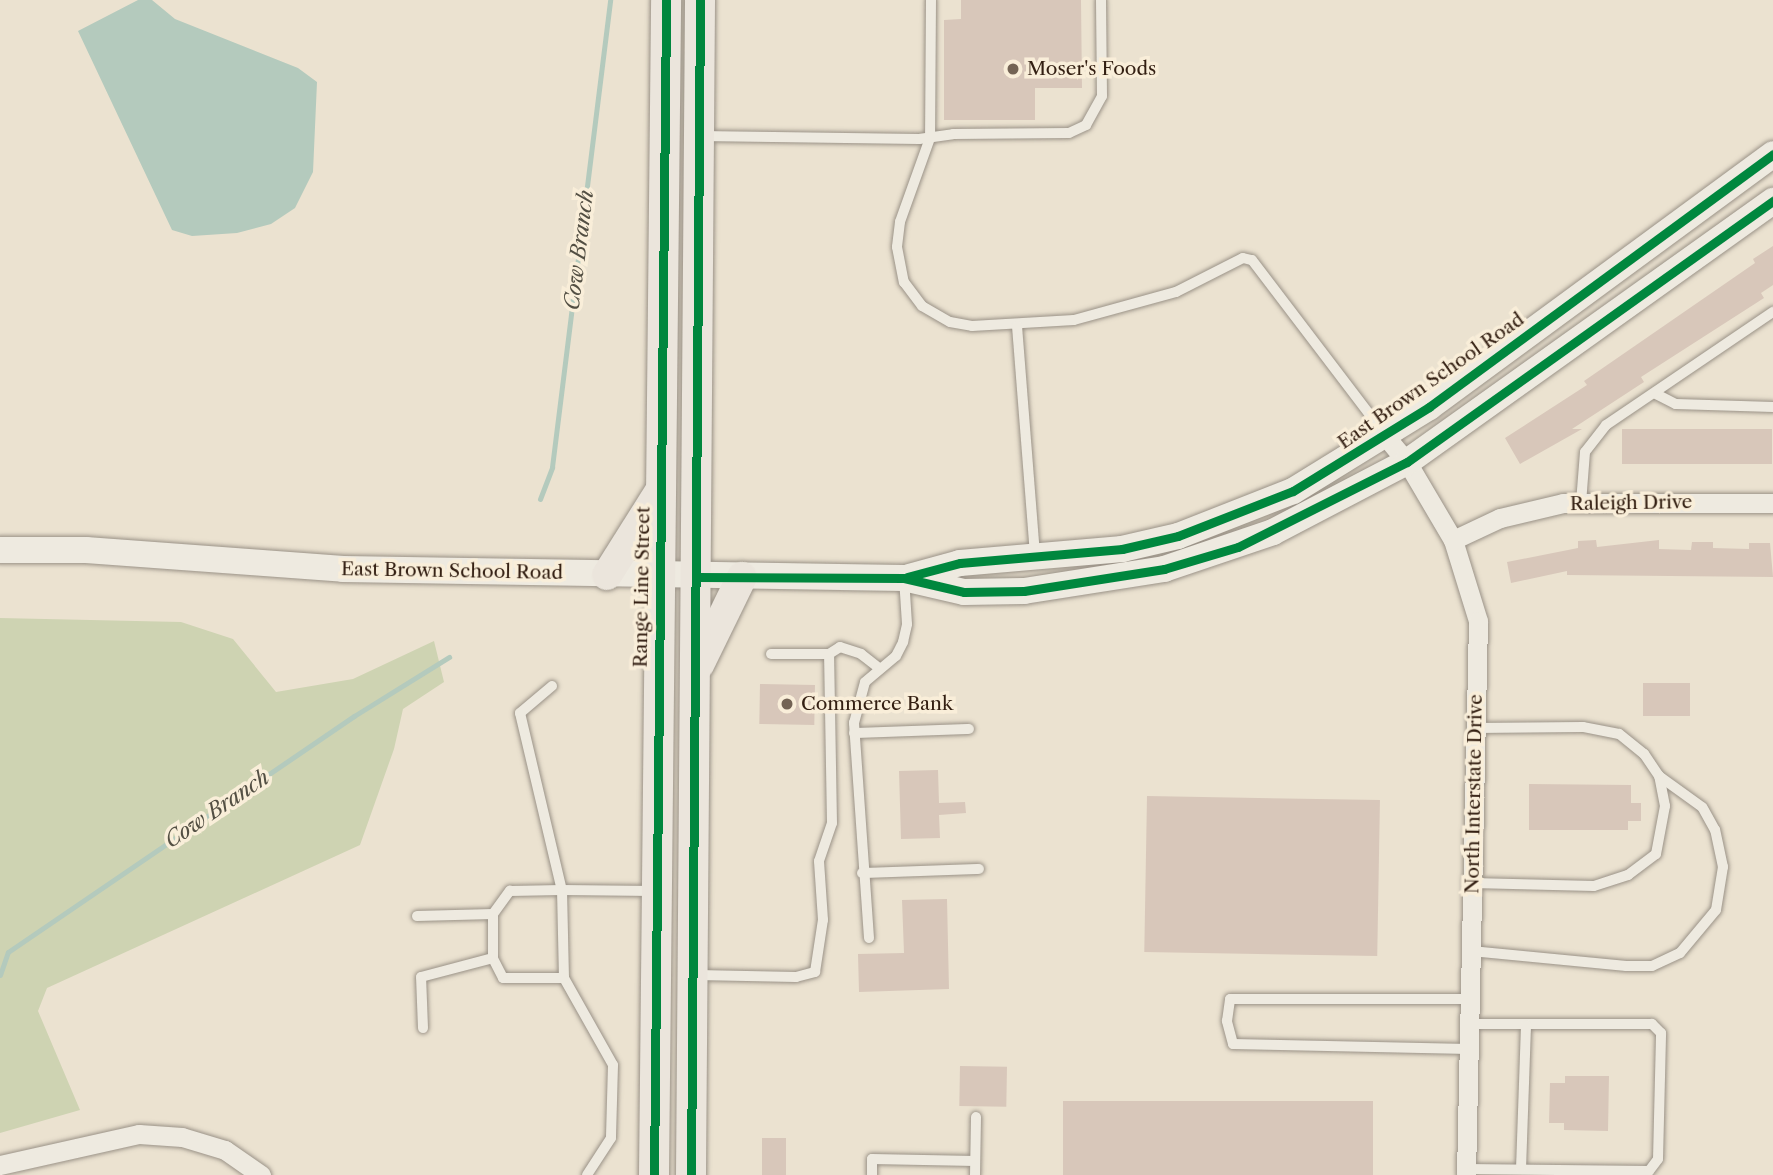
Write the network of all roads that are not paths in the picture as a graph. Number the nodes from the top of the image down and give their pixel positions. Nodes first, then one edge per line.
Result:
1 (666, 0) edge
2 (701, 0) edge
3 (930, 0) edge
4 (1101, 0) edge
5 (665, 32) junction
6 (700, 136) junction
7 (930, 138) junction
8 (1773, 155) edge
9 (1773, 201) edge
10 (1773, 312) edge
11 (1017, 326) junction
12 (1656, 394) junction
13 (1773, 407) edge
14 (1386, 437) junction
15 (1407, 462) junction
16 (660, 490) junction
17 (1581, 503) junction
18 (1773, 503) edge
19 (1453, 540) junction
20 (0, 550) edge
21 (1036, 559) junction
22 (607, 575) junction
23 (660, 576) junction
24 (696, 577) junction
25 (742, 577) junction
26 (904, 578) junction
27 (771, 654) dead end
28 (829, 654) junction
29 (879, 668) junction
30 (696, 672) junction
31 (552, 686) dead end
32 (1475, 728) junction
33 (970, 729) dead end
34 (854, 733) junction
35 (1659, 776) junction
36 (979, 869) dead end
37 (862, 873) junction
38 (1472, 883) junction
39 (562, 890) junction
40 (657, 891) junction
41 (493, 914) junction
42 (417, 916) dead end
43 (869, 938) dead end
44 (1471, 951) junction
45 (493, 958) junction
46 (693, 975) junction
47 (565, 978) junction
48 (1470, 999) junction
49 (1469, 1024) junction
50 (1526, 1025) junction
51 (424, 1028) dead end
52 (1469, 1049) junction
53 (976, 1117) dead end
54 (975, 1161) junction
55 (0, 1165) edge
56 (1521, 1168) junction
57 (1466, 1172) edge
58 (654, 1174) edge
59 (261, 1175) edge
60 (587, 1175) edge
61 (691, 1175) edge
62 (872, 1175) edge
63 (975, 1175) edge

1 - 5 main road, Range Line Street
2 - 6 main road
3 - 7 lane
4 - 7 lane
5 - 6 main road
5 - 16 main road, Range Line Street
6 - 7 lane
6 - 24 main road
7 - 11 lane
8 - 14 main road, East Brown School Road
9 - 15 main road, East Brown School Road
10 - 12 lane
11 - 14 lane
11 - 21 lane
12 - 13 lane
12 - 17 lane
14 - 15 street, North Interstate Drive
14 - 21 main road, East Brown School Road
15 - 19 street, North Interstate Drive
15 - 26 main road, East Brown School Road
16 - 22 main road
16 - 23 main road, Range Line Street
17 - 18 street, Raleigh Drive
17 - 19 street, Raleigh Drive
19 - 32 street, North Interstate Drive
20 - 22 main road, East Brown School Road
21 - 26 main road, East Brown School Road
22 - 23 main road, East Brown School Road
23 - 24 main road, East Brown School Road
23 - 40 main road, Range Line Street
24 - 25 main road, East Brown School Road
24 - 30 main road
25 - 26 main road, East Brown School Road
25 - 30 main road
26 - 29 lane
27 - 28 lane
28 - 29 lane
28 - 46 lane
29 - 34 lane
30 - 46 main road
31 - 39 lane
32 - 35 lane
32 - 38 street, North Interstate Drive
33 - 34 lane
34 - 37 lane
35 - 38 lane
35 - 44 lane
36 - 37 lane
37 - 43 lane
38 - 44 street, North Interstate Drive
39 - 40 lane
39 - 41 lane
39 - 47 lane
40 - 58 main road, Range Line Street
41 - 42 lane
41 - 45 lane
44 - 48 street, North Interstate Drive
45 - 47 lane
45 - 51 lane
46 - 61 main road
47 - 60 lane
48 - 49 street, North Interstate Drive
48 - 52 lane
49 - 50 lane
49 - 52 street, North Interstate Drive
50 - 56 lane
50 - 56 lane
52 - 57 street, North Interstate Drive
53 - 54 lane
54 - 62 lane
54 - 63 lane
55 - 59 street
56 - 57 lane

